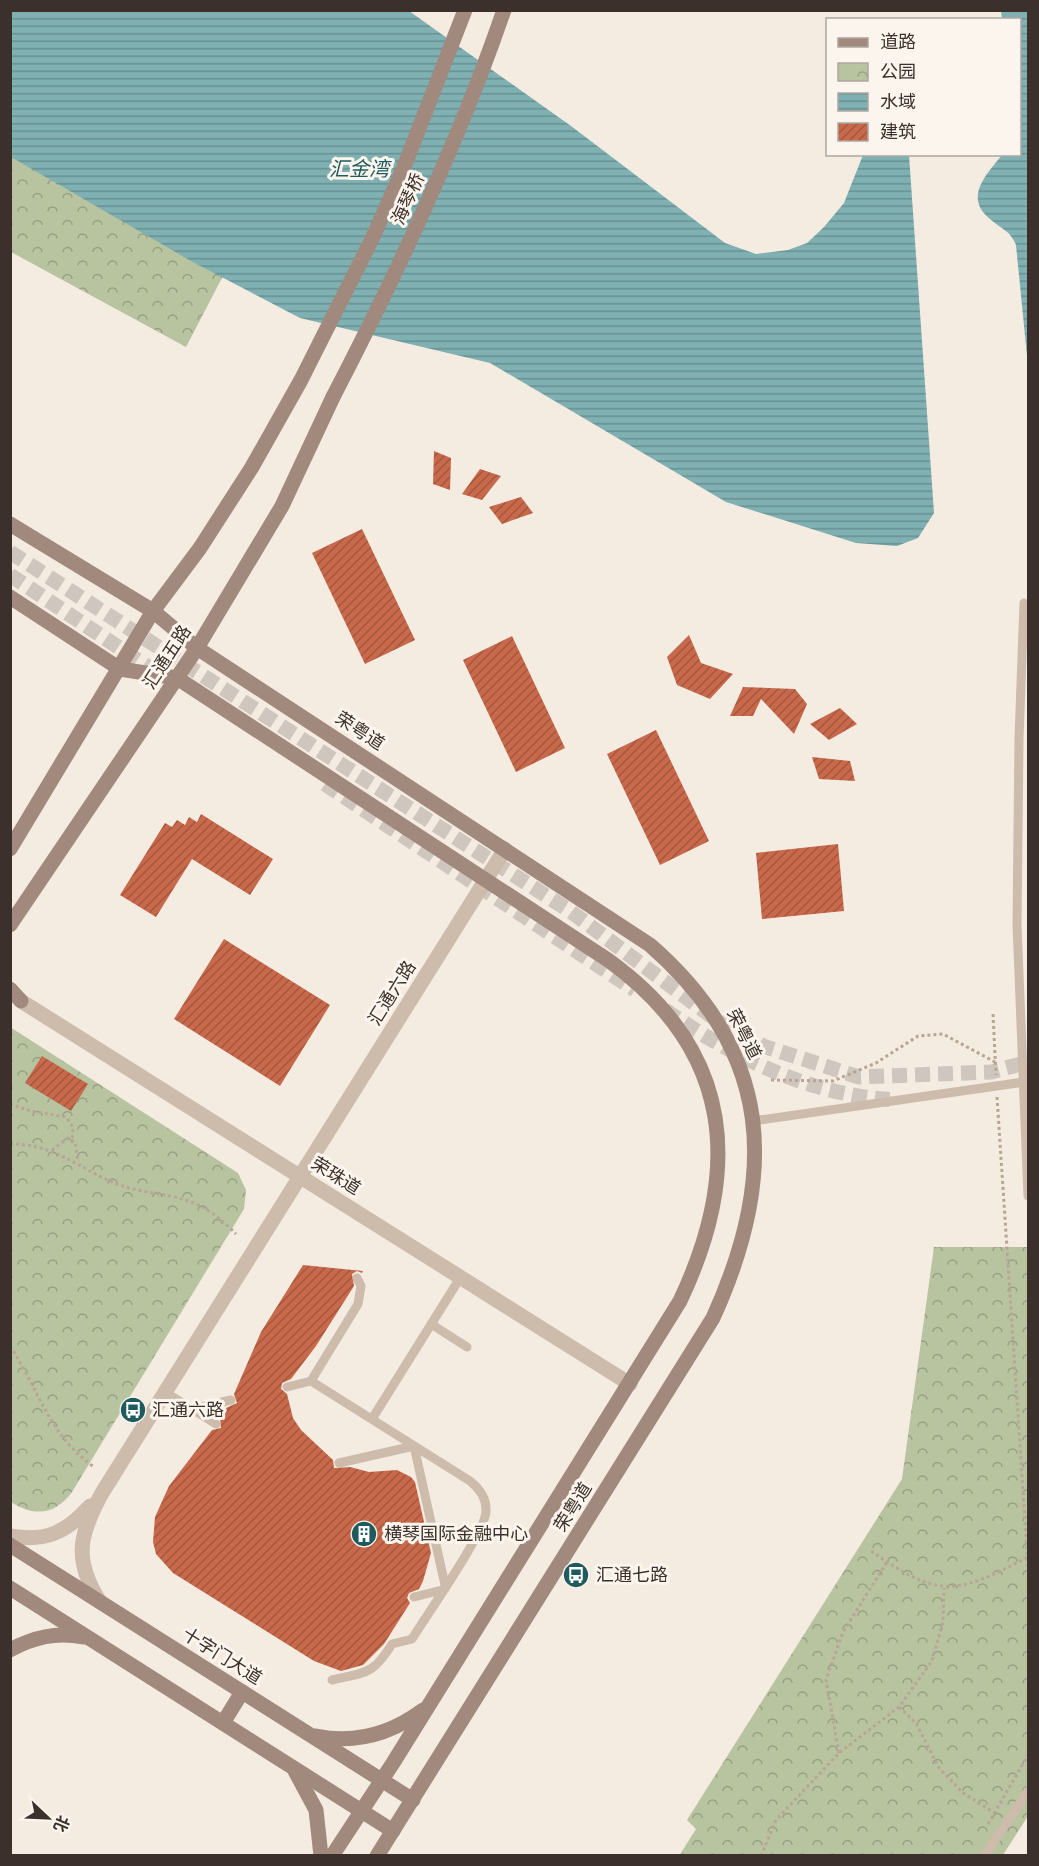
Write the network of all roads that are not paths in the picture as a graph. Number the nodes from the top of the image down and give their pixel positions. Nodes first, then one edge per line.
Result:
1 (465, 10) edge
2 (504, 10) edge
3 (301, 380) joint
4 (333, 397) joint
5 (10, 524) edge
6 (10, 597) edge
7 (1024, 603) dead end
8 (153, 611) junction
9 (197, 648) junction
10 (120, 669) junction
11 (177, 678) junction
12 (10, 849) edge
13 (505, 849) junction
14 (486, 880) junction
15 (10, 925) edge
16 (10, 988) edge
17 (16, 1001) edge
18 (1024, 1082) junction
19 (753, 1122) junction
20 (300, 1176) junction
21 (1029, 1196) edge
22 (357, 1278) dead end
23 (460, 1278) junction
24 (431, 1324) junction
25 (467, 1347) dead end
26 (311, 1381) junction
27 (630, 1384) junction
28 (287, 1387) dead end
29 (165, 1392) junction
30 (231, 1400) dead end
31 (192, 1409) junction
32 (372, 1419) junction
33 (216, 1424) dead end
34 (414, 1446) junction
35 (339, 1463) dead end
36 (102, 1493) junction
37 (10, 1536) edge
38 (10, 1545) edge
39 (10, 1588) edge
40 (444, 1588) junction
41 (414, 1597) dead end
42 (100, 1602) junction
43 (89, 1638) junction
44 (10, 1650) edge
45 (332, 1680) dead end
46 (242, 1692) junction
47 (428, 1707) junction
48 (223, 1723) junction
49 (311, 1735) junction
50 (292, 1766) junction
51 (382, 1780) junction
52 (1029, 1791) edge
53 (413, 1800) junction
54 (362, 1811) junction
55 (393, 1830) junction
56 (321, 1856) edge
57 (332, 1856) edge
58 (377, 1856) edge
59 (984, 1856) edge

1 - 3 street, 海琴桥
2 - 4 street, 海琴桥, bridge
3 - 8 street, 汇通五路
4 - 9 street, 汇通五路
5 - 8 street, 荣粤道
6 - 10 street, 荣粤道
7 - 18 lane
8 - 9 street, 荣粤道
8 - 10 street, 汇通五路
9 - 11 street, 汇通五路
9 - 13 street, 荣粤道
10 - 11 street, 荣粤道
10 - 12 street, 汇通五路
11 - 14 street, 荣粤道
11 - 15 street, 汇通五路
13 - 14 street, 汇通六路
13 - 19 street, 荣粤道
14 - 20 street, 汇通六路
14 - 27 street, 荣粤道
16 - 17 street
17 - 20 street, 荣珠道
18 - 19 lane
18 - 21 lane
19 - 53 street, 荣粤道
20 - 23 street, 荣珠道
20 - 29 street, 汇通六路
22 - 26 lane
23 - 24 lane
23 - 27 street, 荣珠道
24 - 25 lane
24 - 32 lane
26 - 28 lane
26 - 32 lane
27 - 47 street, 荣粤道
29 - 31 lane
29 - 36 street, 汇通六路
30 - 31 lane
31 - 33 lane
32 - 34 lane
34 - 35 lane
34 - 40 lane
34 - 40 lane
36 - 37 street, 汇通六路
36 - 42 street, 汇通六路
38 - 42 street, 十字门大道
39 - 43 street
40 - 41 lane
40 - 45 lane
42 - 46 street, 十字门大道
43 - 44 street
43 - 48 street
46 - 48 street
46 - 49 street, 十字门大道
47 - 49 street
47 - 51 street, 荣粤道
48 - 50 street
49 - 51 street, 十字门大道
50 - 54 street
50 - 56 street
51 - 53 street, 十字门大道
51 - 54 street, 荣粤道
52 - 59 lane
53 - 55 street, 荣粤道
54 - 55 street
54 - 57 street
55 - 58 street

